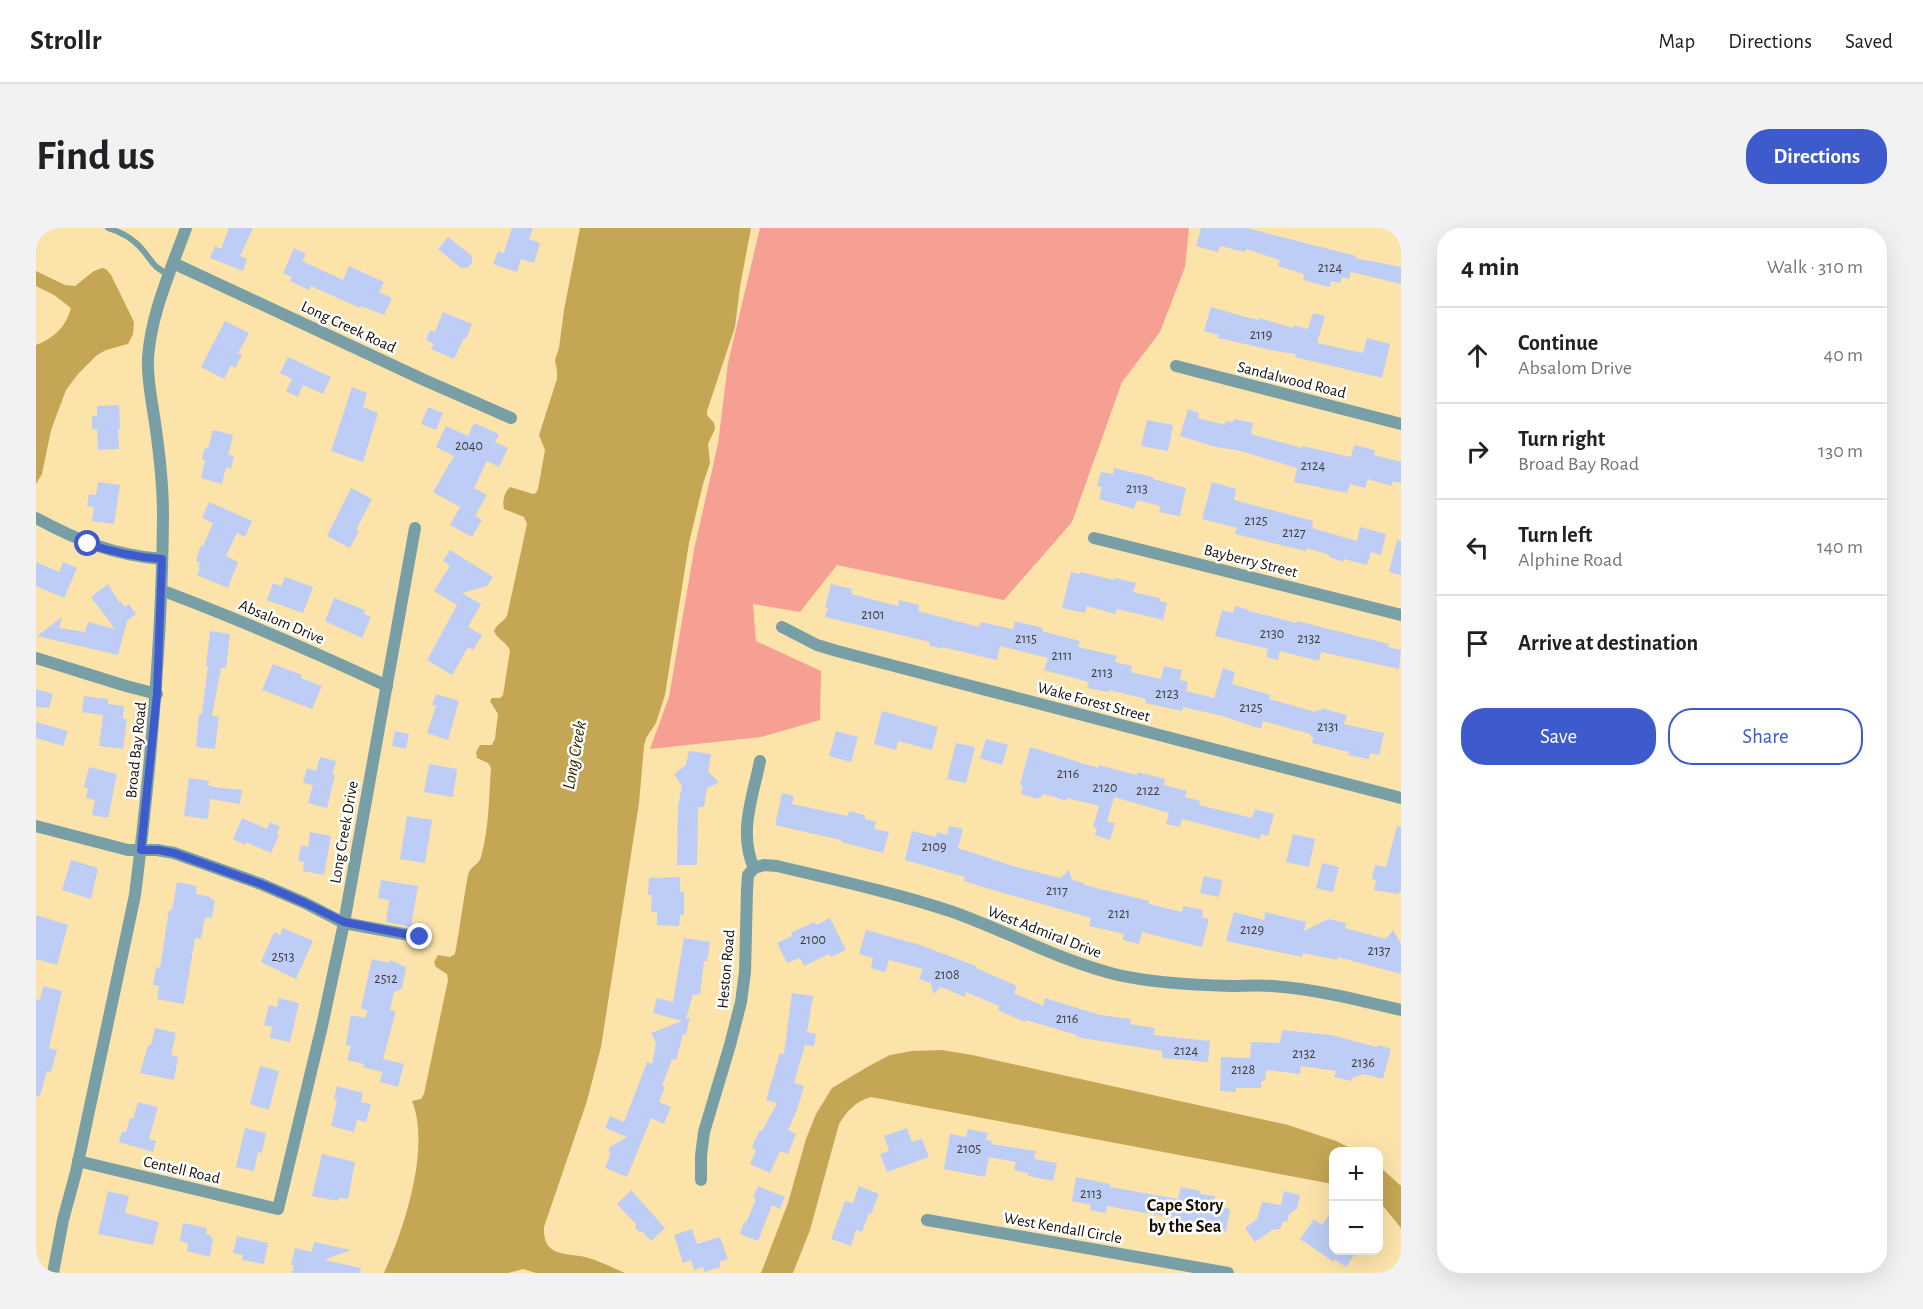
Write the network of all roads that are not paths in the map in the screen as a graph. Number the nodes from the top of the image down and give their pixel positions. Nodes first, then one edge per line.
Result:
1 (108, 228) edge
2 (186, 228) edge
3 (172, 268) junction
4 (1176, 366) dead end
5 (511, 418) dead end
6 (1401, 424) edge
7 (36, 518) edge
8 (414, 528) dead end
9 (1094, 538) dead end
10 (162, 559) junction
11 (161, 590) junction
12 (1401, 615) edge
13 (782, 627) dead end
14 (36, 658) edge
15 (387, 686) junction
16 (157, 694) junction
17 (760, 761) dead end
18 (1401, 798) edge
19 (36, 825) edge
20 (141, 850) junction
21 (754, 868) junction
22 (344, 922) junction
23 (420, 937) dead end
24 (1401, 1010) edge
25 (78, 1161) junction
26 (701, 1180) dead end
27 (278, 1209) joint
28 (927, 1220) dead end
29 (53, 1273) edge
30 (1228, 1273) edge

1 - 3 lane
2 - 3 street, Broad Bay Road
3 - 5 street, Long Creek Road
3 - 10 street, Broad Bay Road
4 - 6 street, Sandalwood Road
7 - 10 street
8 - 15 street, Long Creek Drive
9 - 12 street, Bayberry Street
10 - 11 street, Broad Bay Road
11 - 15 street, Absalom Drive
11 - 16 street, Broad Bay Road
13 - 18 street, Wake Forest Street
14 - 16 street
15 - 22 street, Long Creek Drive
16 - 20 street, Broad Bay Road
17 - 21 street
19 - 20 street
20 - 22 street
20 - 25 street, Broad Bay Road
21 - 24 street, West Admiral Drive
21 - 26 street, Heston Road
22 - 23 street
22 - 27 street, Long Creek Drive
25 - 27 street, Centell Road
25 - 29 street, Broad Bay Road
28 - 30 street, West Kendall Circle

